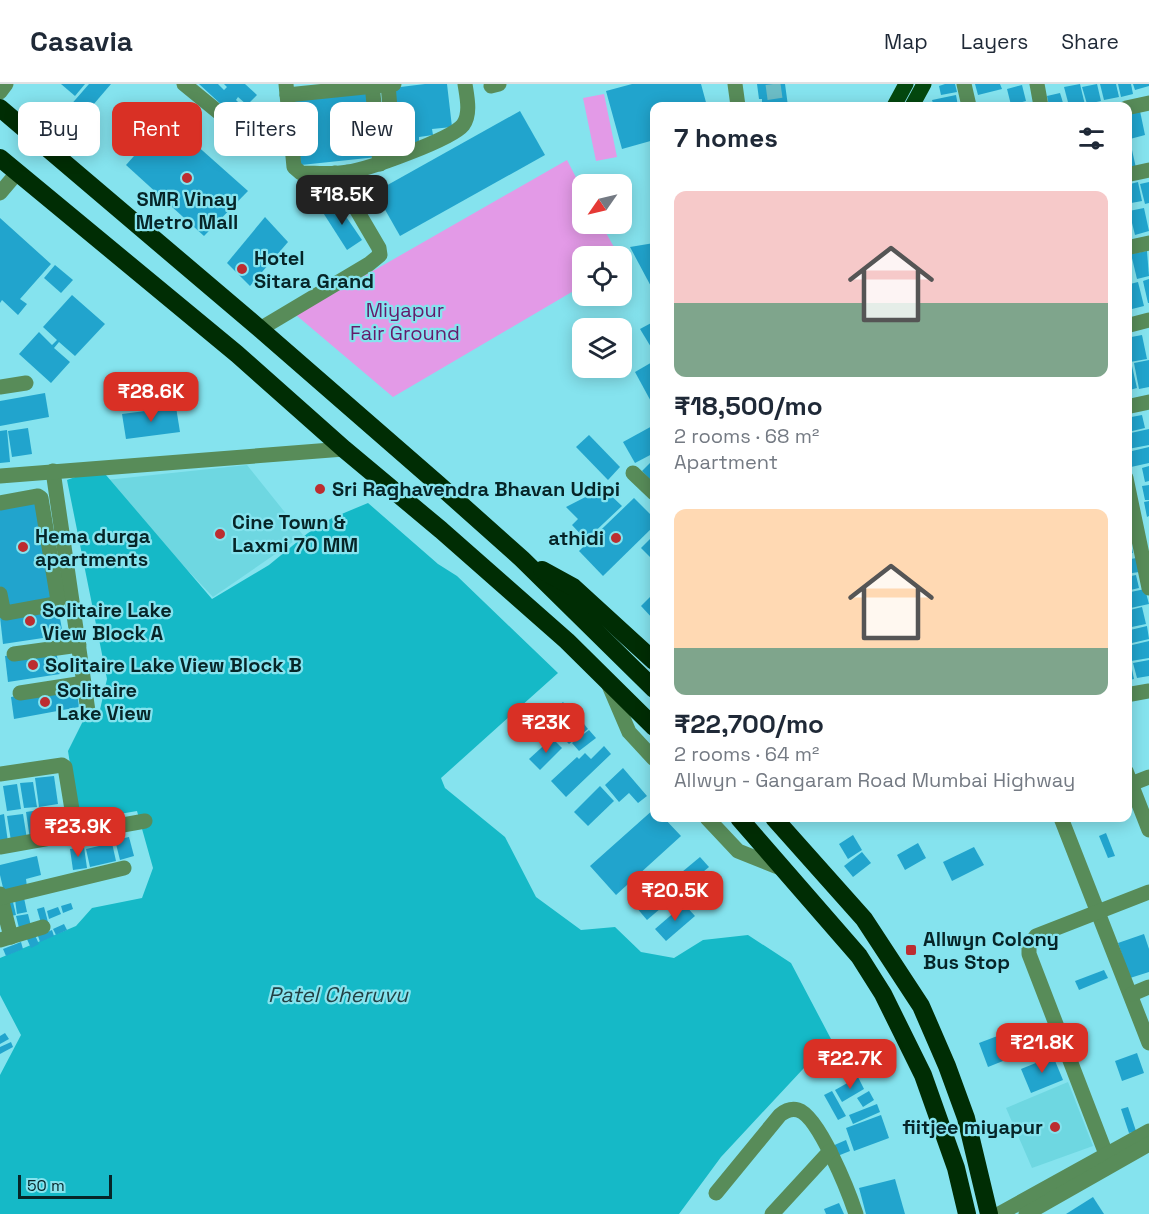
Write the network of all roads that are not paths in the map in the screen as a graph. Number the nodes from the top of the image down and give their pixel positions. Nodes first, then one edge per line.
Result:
1 (6, 84) edge
2 (184, 84) edge
3 (394, 84) edge
4 (465, 84) edge
5 (735, 84) edge
6 (906, 84) edge
7 (924, 84) edge
8 (964, 84) edge
9 (1037, 84) edge
10 (380, 85) edge
11 (286, 90) edge
12 (0, 92) edge
13 (737, 102) edge
14 (896, 102) edge
15 (914, 102) edge
16 (968, 102) edge
17 (1040, 102) edge
18 (1149, 103) edge
19 (1132, 107) edge
20 (0, 108) edge
21 (214, 108) edge
22 (0, 158) edge
23 (387, 161) junction
24 (1149, 170) edge
25 (17, 172) junction
26 (335, 173) junction
27 (1132, 174) edge
28 (0, 193) edge
29 (1149, 243) edge
30 (1132, 247) edge
31 (1149, 320) edge
32 (1132, 324) edge
33 (260, 328) junction
34 (26, 383) dead end
35 (0, 387) edge
36 (1149, 402) edge
37 (1132, 406) edge
38 (344, 449) junction
39 (53, 471) junction
40 (633, 473) dead end
41 (7, 476) edge
42 (650, 489) edge
43 (16, 500) junction
44 (0, 503) edge
45 (1132, 507) edge
46 (522, 559) junction
47 (1149, 588) edge
48 (0, 594) edge
49 (79, 645) junction
50 (14, 654) dead end
51 (650, 657) edge
52 (607, 680) junction
53 (84, 683) junction
54 (650, 684) edge
55 (1149, 690) edge
56 (20, 693) dead end
57 (1132, 694) edge
58 (88, 711) dead end
59 (650, 723) edge
60 (650, 755) edge
61 (0, 774) edge
62 (1132, 777) edge
63 (1149, 777) edge
64 (1132, 785) edge
65 (145, 821) dead end
66 (711, 822) edge
67 (743, 822) edge
68 (778, 822) edge
69 (1063, 822) edge
70 (1149, 830) edge
71 (76, 834) junction
72 (0, 847) edge
73 (124, 868) dead end
74 (786, 870) junction
75 (1149, 892) edge
76 (0, 896) edge
77 (1099, 911) junction
78 (43, 927) dead end
79 (6, 939) edge
80 (1149, 987) edge
81 (1132, 994) junction
82 (1149, 1042) edge
83 (1149, 1131) edge
84 (1149, 1144) edge
85 (830, 1151) junction
86 (1106, 1154) junction
87 (716, 1193) dead end
88 (1041, 1205) edge
89 (772, 1214) edge
90 (856, 1214) edge
91 (967, 1214) edge
92 (989, 1214) edge
93 (999, 1214) edge
94 (1026, 1214) edge

1 - 12 street
2 - 21 street
3 - 10 street
4 - 23 street
5 - 13 street
6 - 14 main road
7 - 15 main road
8 - 16 street
9 - 17 street
10 - 11 street
10 - 23 street
11 - 26 street
18 - 19 street
20 - 33 highway
22 - 25 highway
23 - 26 street
24 - 27 street
25 - 28 street
25 - 38 highway
26 - 33 street
29 - 30 street
31 - 32 street
33 - 46 highway
34 - 35 street
36 - 37 street
38 - 39 street
38 - 52 highway
39 - 41 street
39 - 49 street
40 - 42 street
41 - 43 street
43 - 44 street
43 - 48 street
45 - 47 street
46 - 51 highway
46 - 54 highway
49 - 50 street
49 - 53 street
52 - 59 highway
52 - 60 street
53 - 56 street
53 - 58 street
55 - 57 street
61 - 71 street
62 - 63 street
64 - 70 street
65 - 71 street
66 - 74 street
67 - 74 highway
68 - 92 highway
69 - 77 street
71 - 72 street
73 - 76 street
74 - 91 highway
75 - 77 street
76 - 79 street
77 - 81 street
77 - 86 street
78 - 79 street
80 - 81 street
81 - 82 street
83 - 86 street
84 - 88 street
85 - 87 street
85 - 89 street
85 - 90 street
86 - 88 street
88 - 93 street
88 - 94 street

